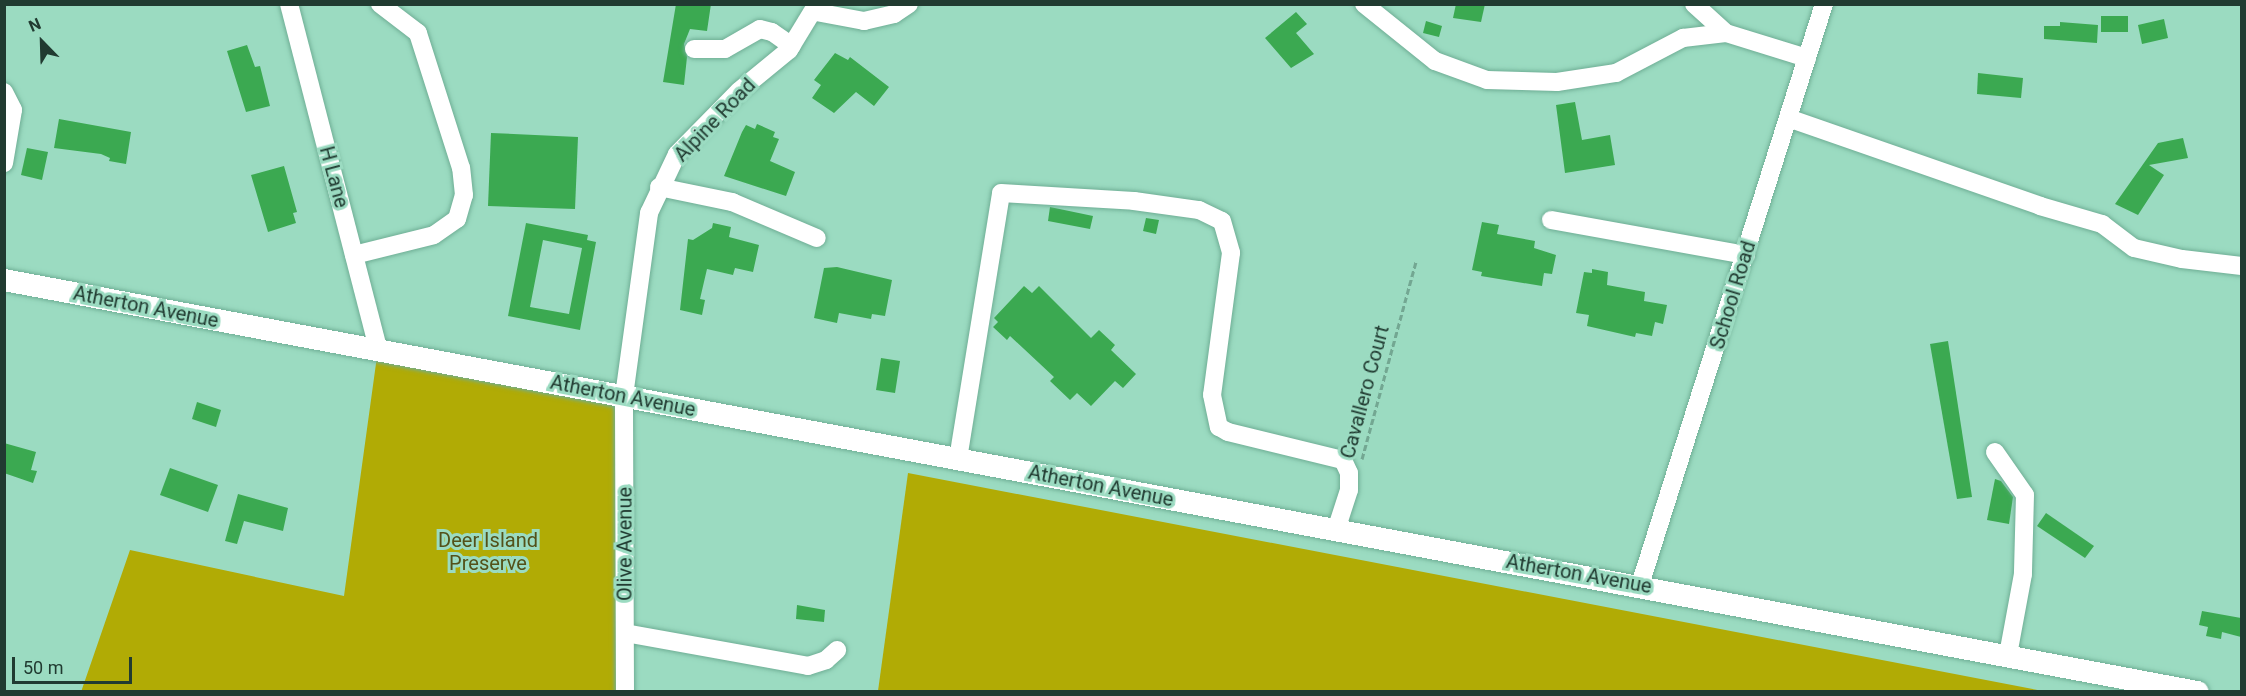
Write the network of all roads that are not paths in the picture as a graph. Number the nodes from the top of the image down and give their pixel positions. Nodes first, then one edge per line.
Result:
1 (289, 4) edge
2 (380, 4) edge
3 (909, 4) edge
4 (1364, 4) edge
5 (1694, 4) edge
6 (1824, 4) edge
7 (816, 8) edge
8 (1726, 33) junction
9 (792, 46) junction
10 (693, 49) dead end
11 (1807, 58) junction
12 (4, 92) edge
13 (1788, 118) junction
14 (4, 164) edge
15 (659, 187) junction
16 (1551, 220) dead end
17 (817, 238) dead end
18 (354, 255) junction
19 (1746, 255) junction
20 (2241, 266) edge
21 (4, 280) edge
22 (378, 349) junction
23 (624, 396) junction
24 (1995, 452) dead end
25 (958, 459) junction
26 (1336, 530) junction
27 (1640, 585) junction
28 (625, 633) junction
29 (837, 650) dead end
30 (2008, 656) junction
31 (625, 692) edge
32 (2198, 692) edge

1 - 18 street, H Lane
2 - 18 street
3 - 7 street
4 - 8 street
5 - 8 street
6 - 11 street, School Road
7 - 9 street, Alpine Road
8 - 11 street
9 - 10 street
9 - 15 street, Alpine Road
11 - 13 street, School Road
12 - 14 street
13 - 19 street, School Road
13 - 20 street
15 - 17 street
15 - 23 street, Alpine Road
16 - 19 street
18 - 22 street, H Lane
19 - 27 street, School Road
21 - 22 main road, Atherton Avenue
22 - 23 main road, Atherton Avenue
23 - 25 main road, Atherton Avenue
23 - 28 street, Olive Avenue
24 - 30 street
25 - 26 main road, Atherton Avenue
25 - 26 street
26 - 27 main road, Atherton Avenue
27 - 30 main road, Atherton Avenue
28 - 29 street
28 - 31 street, Olive Avenue
30 - 32 main road, Atherton Avenue

